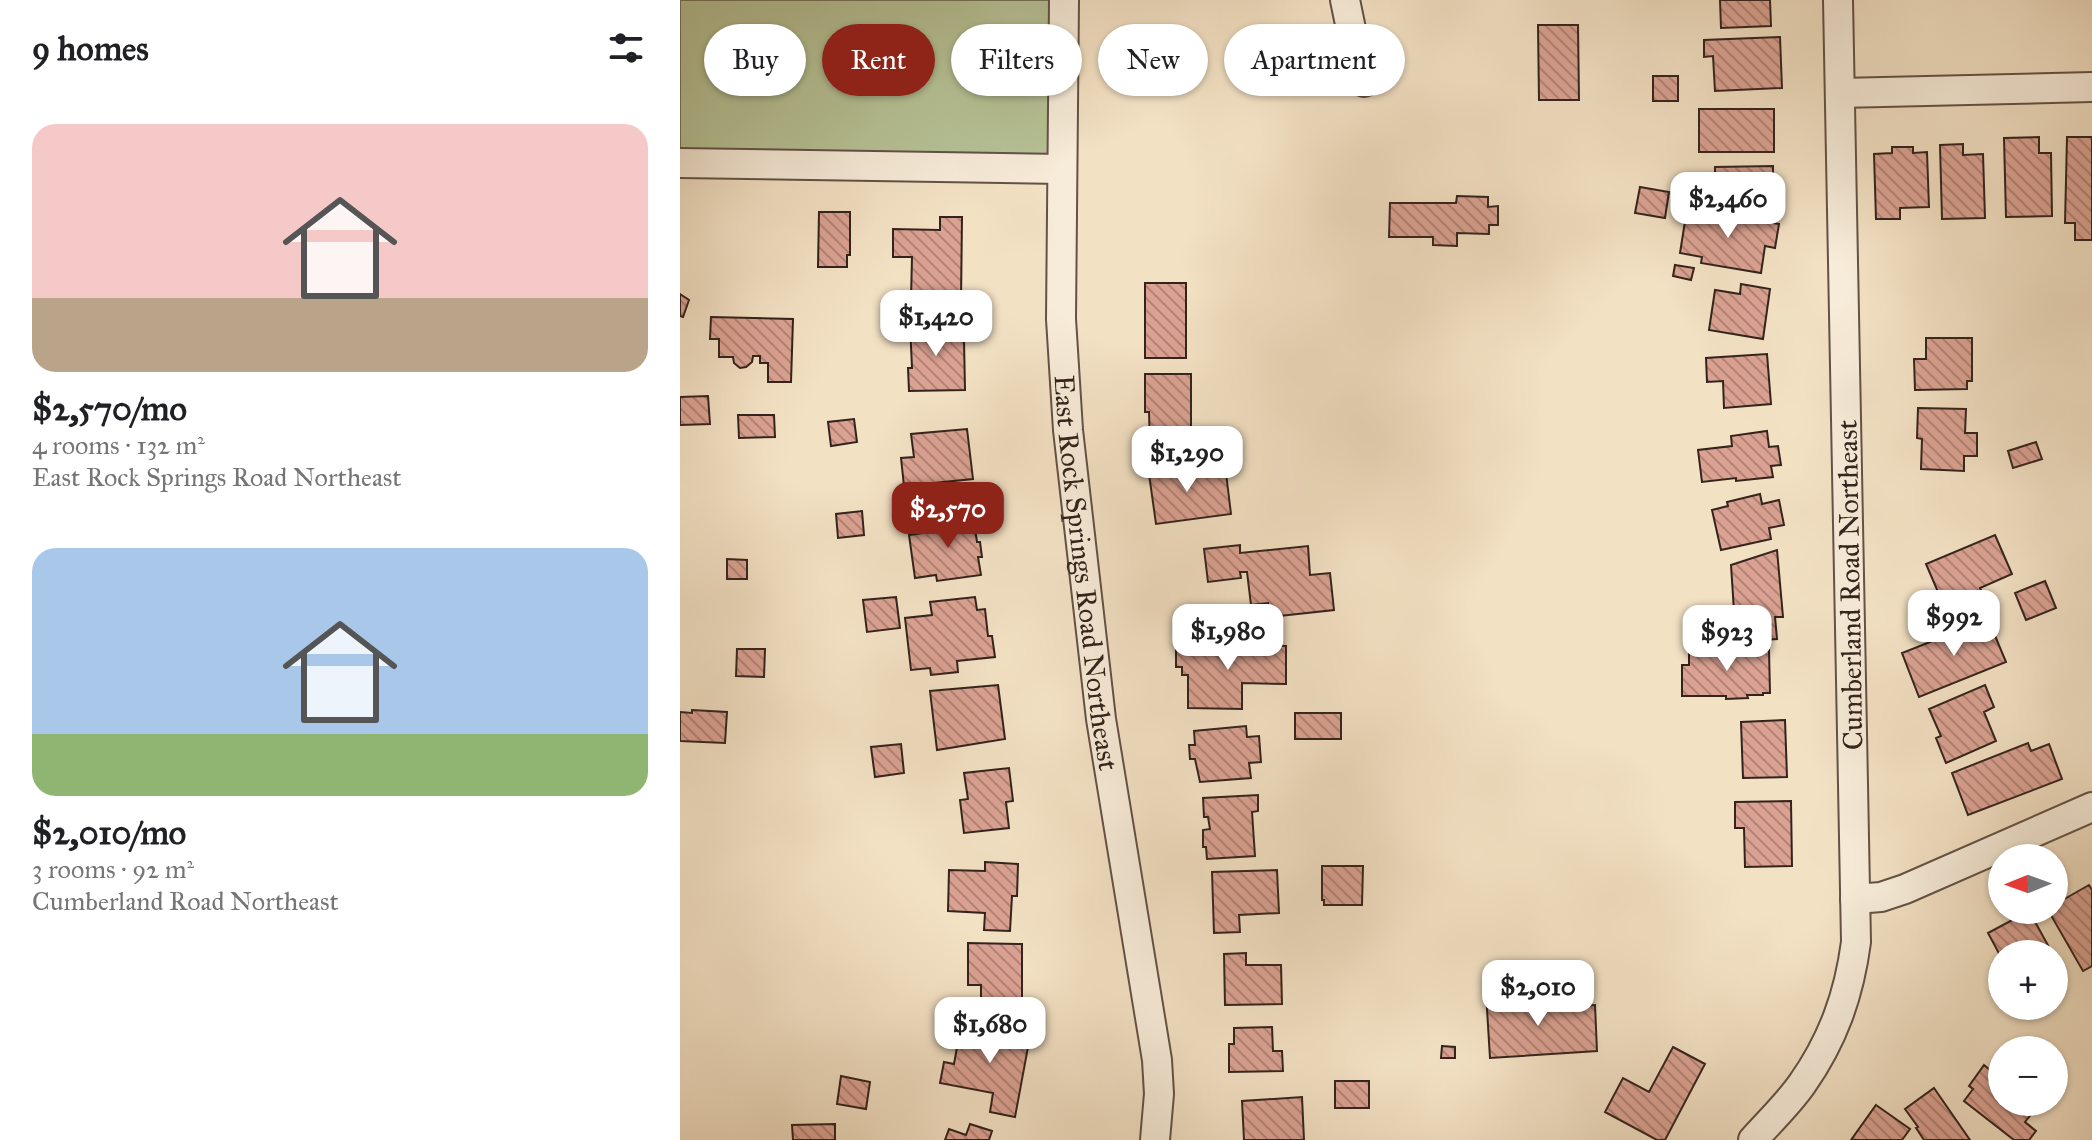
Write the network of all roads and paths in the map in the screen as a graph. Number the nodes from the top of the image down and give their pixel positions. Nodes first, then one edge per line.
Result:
1 (1064, 0) edge
2 (1345, 0) edge
3 (1838, 0) edge
4 (1350, 24) edge
5 (2092, 87) edge
6 (1840, 93) junction
7 (680, 163) edge
8 (1062, 169) junction
9 (2092, 807) edge
10 (1855, 899) junction
11 (1155, 1140) edge
12 (1753, 1140) edge

1 - 8 street, East Rock Springs Road Northeast
2 - 4 street
3 - 6 street, Cumberland Road Northeast
5 - 6 street
6 - 10 street, Cumberland Road Northeast
7 - 8 street
8 - 11 street, East Rock Springs Road Northeast
9 - 10 street
10 - 12 street, Cumberland Road Northeast

